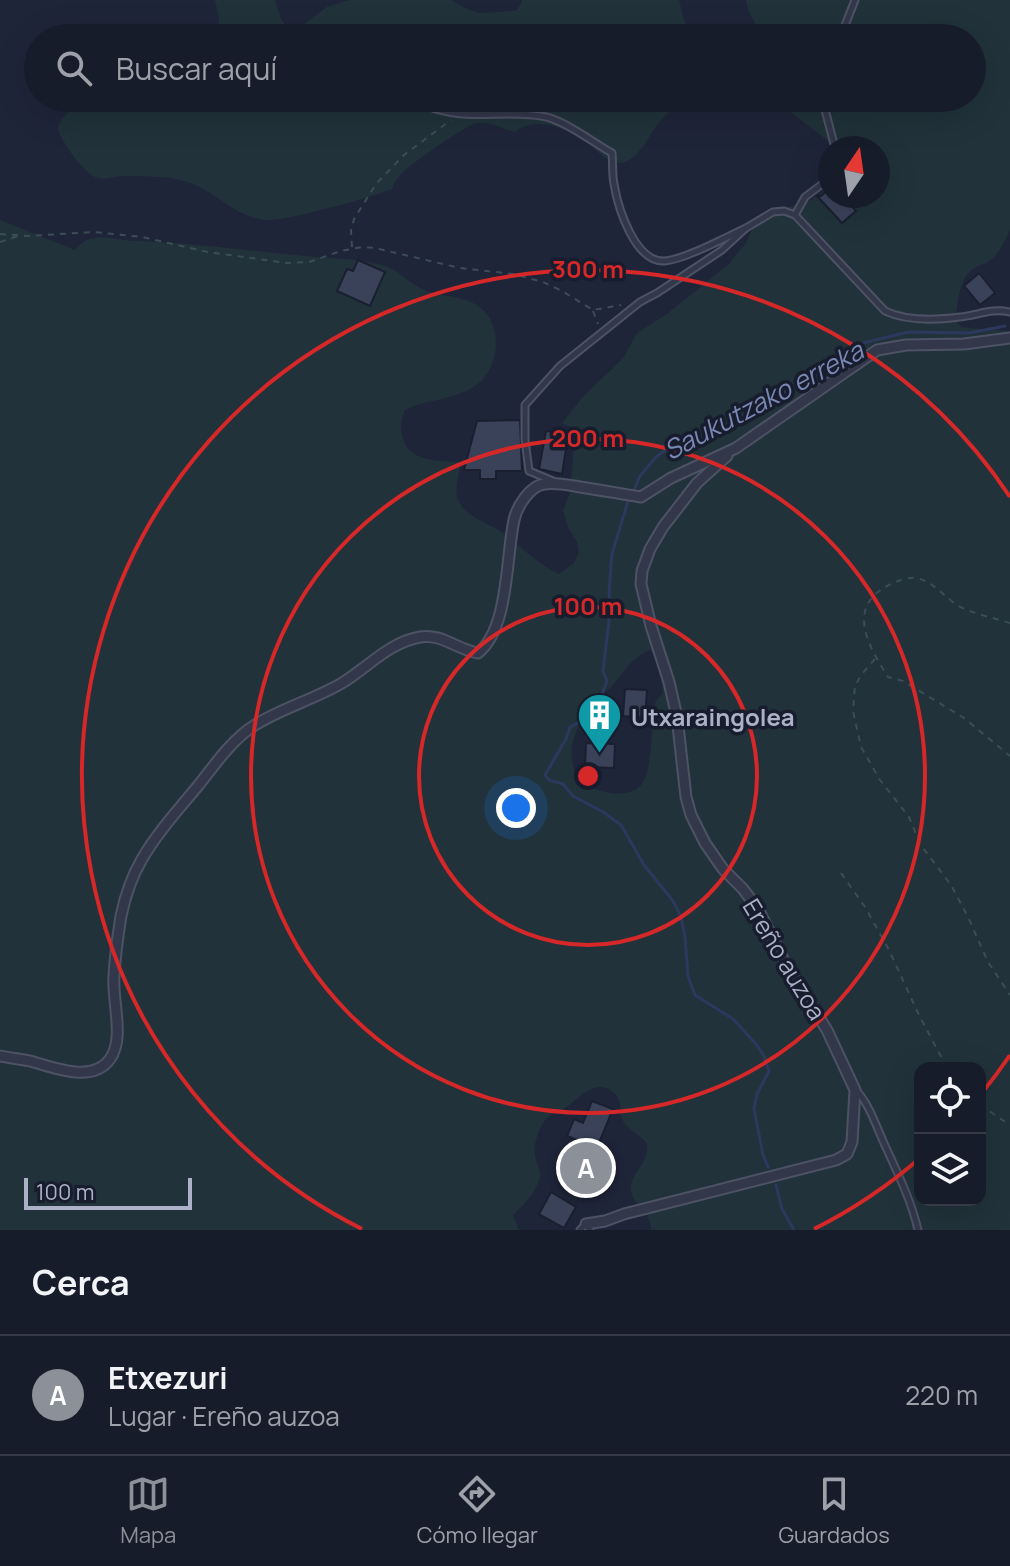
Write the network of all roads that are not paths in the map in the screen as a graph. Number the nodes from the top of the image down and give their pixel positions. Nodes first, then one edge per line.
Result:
1 (855, 0) edge
2 (846, 24) edge
3 (448, 112) edge
4 (826, 112) edge
5 (832, 136) edge
6 (818, 186) edge
7 (795, 215) junction
8 (746, 228) junction
9 (1010, 312) edge
10 (1010, 338) edge
11 (736, 448) junction
12 (557, 483) junction
13 (0, 1056) edge
14 (855, 1090) junction
15 (585, 1228) edge
16 (918, 1230) edge

1 - 2 lane
3 - 8 lane
4 - 5 lane
6 - 7 lane
7 - 8 lane
7 - 9 lane
8 - 12 lane
10 - 11 street
11 - 12 street
11 - 14 street, Ereño auzoa
12 - 13 street
14 - 15 street, Ereño auzoa
14 - 16 lane

